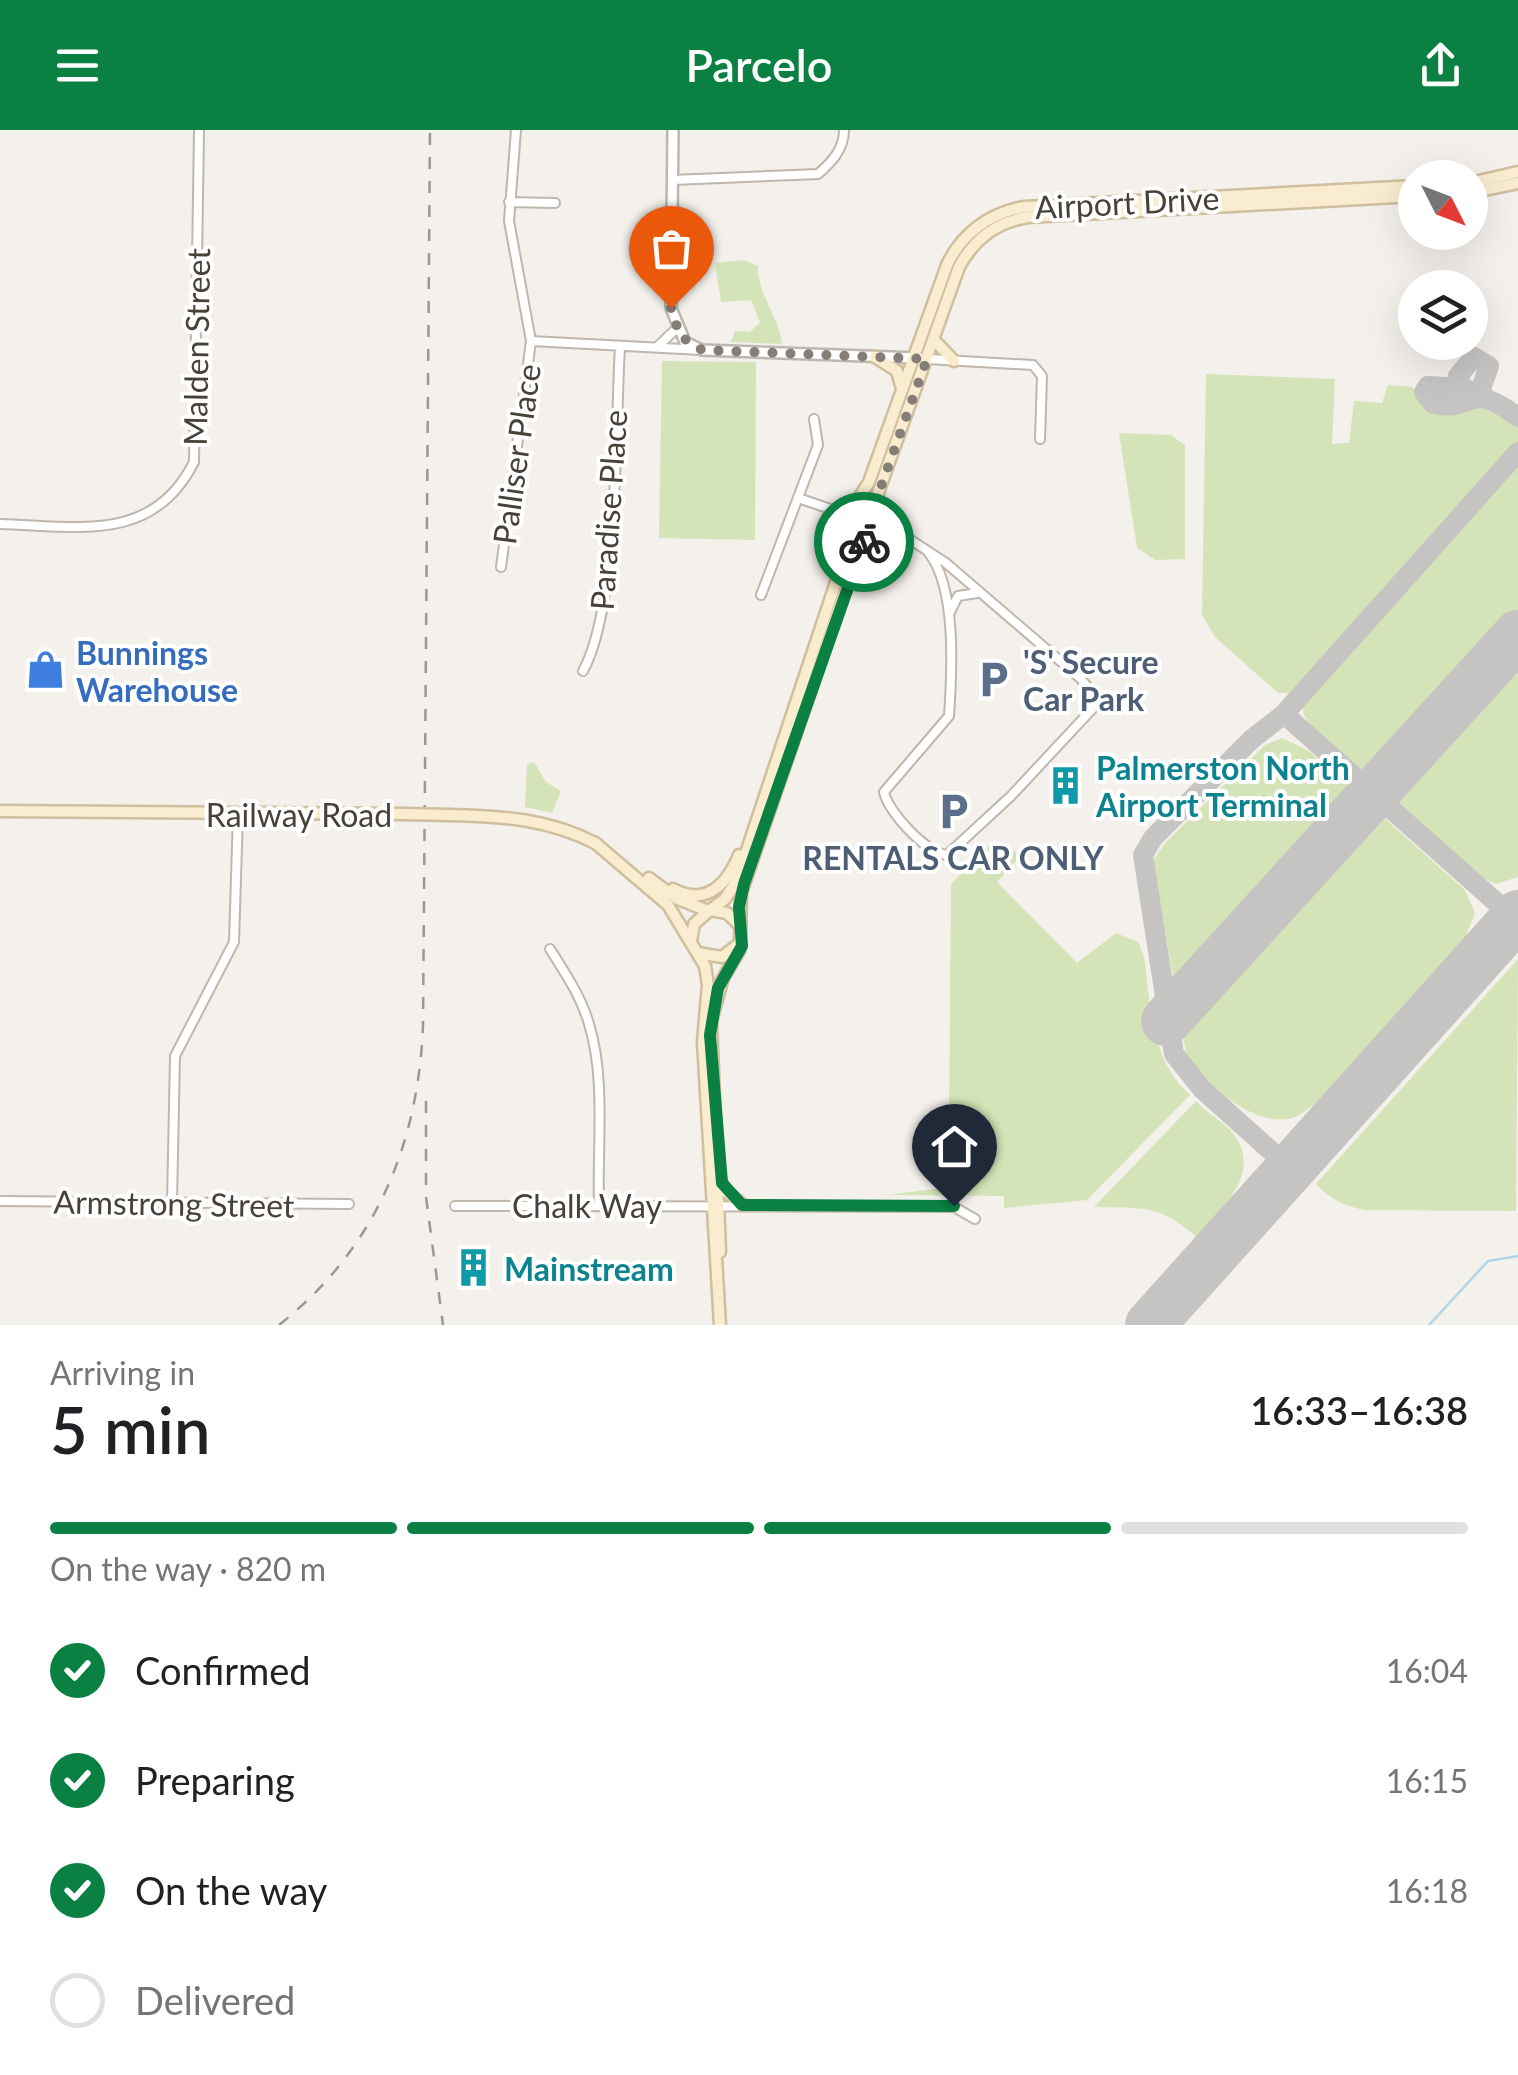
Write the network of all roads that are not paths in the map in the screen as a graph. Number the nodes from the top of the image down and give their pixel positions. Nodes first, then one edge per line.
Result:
1 (199, 130) edge
2 (516, 130) edge
3 (673, 130) edge
4 (844, 130) edge
5 (1518, 172) edge
6 (1488, 179) edge
7 (672, 180) junction
8 (1518, 183) edge
9 (1398, 187) edge
10 (1488, 189) edge
11 (1398, 197) edge
12 (509, 202) junction
13 (554, 203) dead end
14 (676, 329) junction
15 (934, 340) junction
16 (531, 341) junction
17 (620, 347) junction
18 (652, 348) junction
19 (702, 350) junction
20 (875, 357) junction
21 (914, 357) junction
22 (927, 359) junction
23 (954, 361) junction
24 (902, 390) junction
25 (814, 420) dead end
26 (1040, 439) dead end
27 (800, 499) junction
28 (848, 515) junction
29 (0, 524) edge
30 (876, 524) junction
31 (928, 552) junction
32 (501, 568) dead end
33 (980, 594) junction
34 (762, 595) dead end
35 (950, 624) junction
36 (583, 671) dead end
37 (764, 796) junction
38 (0, 811) edge
39 (238, 814) junction
40 (594, 842) junction
41 (621, 857) junction
42 (709, 911) junction
43 (741, 933) junction
44 (692, 947) junction
45 (550, 949) dead end
46 (714, 1106) junction
47 (0, 1201) edge
48 (172, 1202) junction
49 (599, 1203) junction
50 (349, 1204) dead end
51 (715, 1205) junction
52 (742, 1205) junction
53 (454, 1206) dead end
54 (974, 1219) dead end
55 (721, 1325) edge

1 - 29 street, Malden Street
2 - 12 street, Palliser Place
3 - 7 street
4 - 7 street
5 - 6 main road
7 - 14 street
8 - 10 main road
9 - 21 main road, Airport Drive
11 - 15 main road, Airport Drive
12 - 13 street
12 - 16 street, Palliser Place
14 - 18 street
14 - 19 street
15 - 22 main road, Airport Drive
15 - 23 main road
16 - 17 street
16 - 32 street, Palliser Place
17 - 18 street
17 - 36 street, Paradise Place
18 - 19 street
19 - 20 street
20 - 21 street
20 - 24 main road
21 - 22 street
21 - 24 main road, Airport Drive
22 - 23 street
22 - 30 main road, Airport Drive
23 - 26 street
24 - 28 main road, Airport Drive
25 - 27 street
27 - 28 street
27 - 34 street
28 - 30 main road
28 - 30 main road
28 - 37 main road, Airport Drive
30 - 31 street
30 - 43 main road, Airport Drive
31 - 33 street
31 - 35 street
33 - 35 street
33 - 35 street
37 - 41 main road
37 - 42 main road, Airport Drive
38 - 39 main road, Railway Road
39 - 40 main road, Railway Road, bridge
39 - 48 street
40 - 41 main road, Railway Road
40 - 44 main road, Railway Road
41 - 42 main road, Railway Road
42 - 43 main road
42 - 44 main road
43 - 44 main road
43 - 46 main road, Railway Road
44 - 51 main road, Railway Road
45 - 49 street
46 - 51 main road, Railway Road
46 - 52 main road
47 - 48 street, Armstrong Street
48 - 50 street, Armstrong Street
49 - 51 street, Chalk Way
49 - 53 street, Chalk Way
51 - 52 street, Chalk Way
51 - 55 main road, Railway Road
52 - 54 street, Chalk Way

